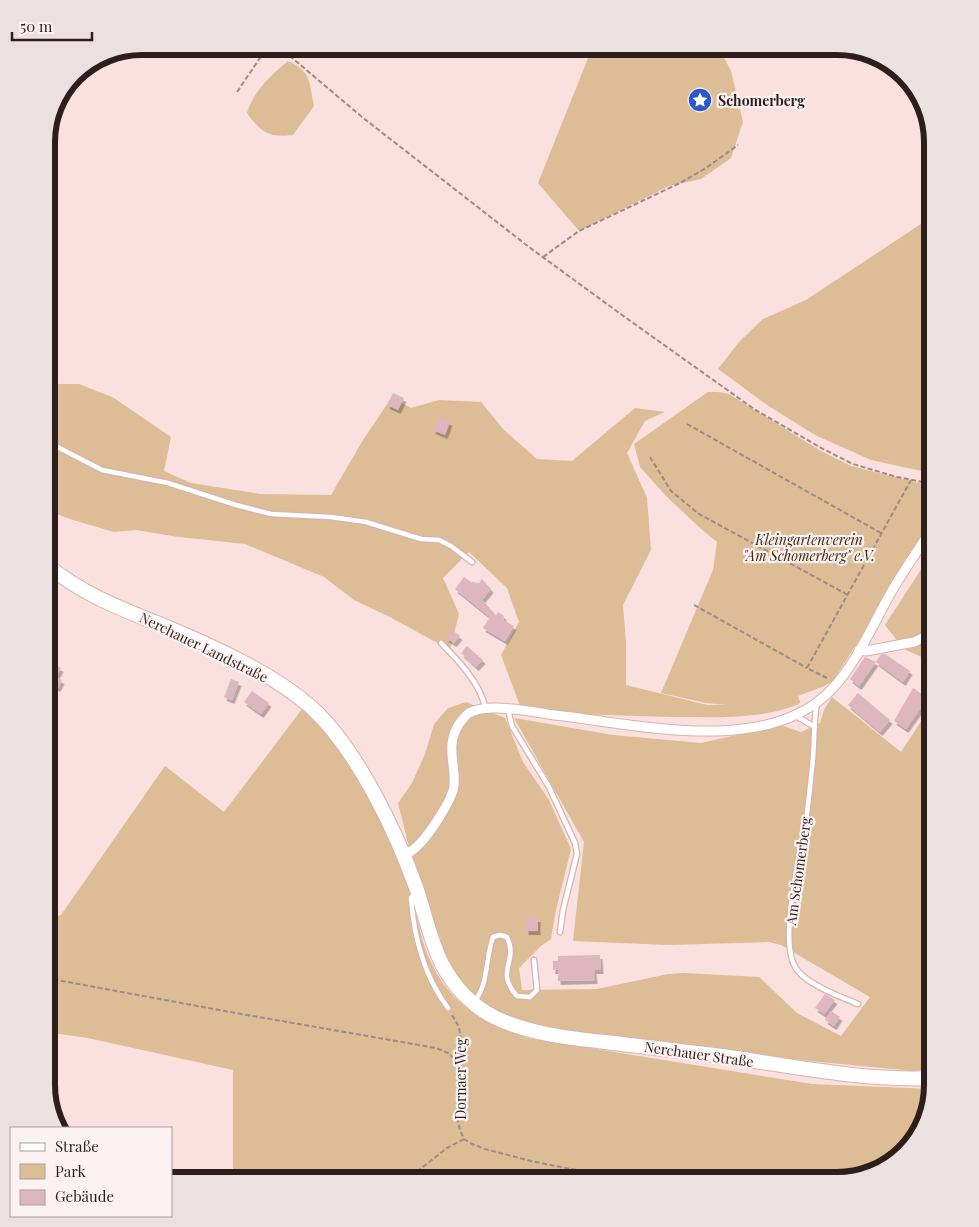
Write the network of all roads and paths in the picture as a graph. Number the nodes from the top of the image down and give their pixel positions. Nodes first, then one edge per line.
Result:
1 (262, 55) edge
2 (289, 55) edge
3 (237, 92) dead end
4 (738, 146) dead end
5 (544, 257) junction
6 (687, 424) dead end
7 (55, 446) edge
8 (650, 457) dead end
9 (911, 480) junction
10 (924, 482) edge
11 (882, 534) junction
12 (924, 540) edge
13 (472, 562) dead end
14 (55, 571) edge
15 (848, 595) junction
16 (694, 604) dead end
17 (924, 637) edge
18 (441, 643) dead end
19 (859, 650) junction
20 (807, 668) junction
21 (837, 683) junction
22 (817, 701) junction
23 (485, 707) junction
24 (508, 710) junction
25 (794, 715) junction
26 (815, 727) junction
27 (404, 855) junction
28 (417, 890) junction
29 (560, 932) dead end
30 (534, 960) dead end
31 (55, 980) edge
32 (473, 1003) junction
33 (858, 1004) dead end
34 (448, 1008) joint
35 (458, 1062) junction
36 (924, 1078) edge
37 (464, 1139) junction
38 (416, 1172) edge
39 (586, 1172) edge

1 - 3 path
2 - 5 path
4 - 5 path
5 - 9 path
6 - 11 path
7 - 13 lane
8 - 15 path
9 - 10 path
9 - 11 path
11 - 15 path
12 - 19 street
14 - 27 main road, Nerchauer Landstraße
15 - 20 path
16 - 20 path
17 - 19 street
18 - 23 lane
19 - 21 street
20 - 21 path
21 - 22 street
22 - 25 street
22 - 26 lane, Am Schomerberg
23 - 24 street
23 - 27 street
24 - 25 street
24 - 29 lane
25 - 26 lane
26 - 33 lane, Am Schomerberg
27 - 28 main road, Nerchauer Straße
28 - 32 main road, Nerchauer Straße
28 - 34 lane
30 - 32 lane
31 - 35 path
32 - 36 main road, Nerchauer Straße
34 - 35 path, Dornaer Weg
35 - 37 path, Dornaer Weg
37 - 38 path
37 - 39 path, Dornaer Weg

